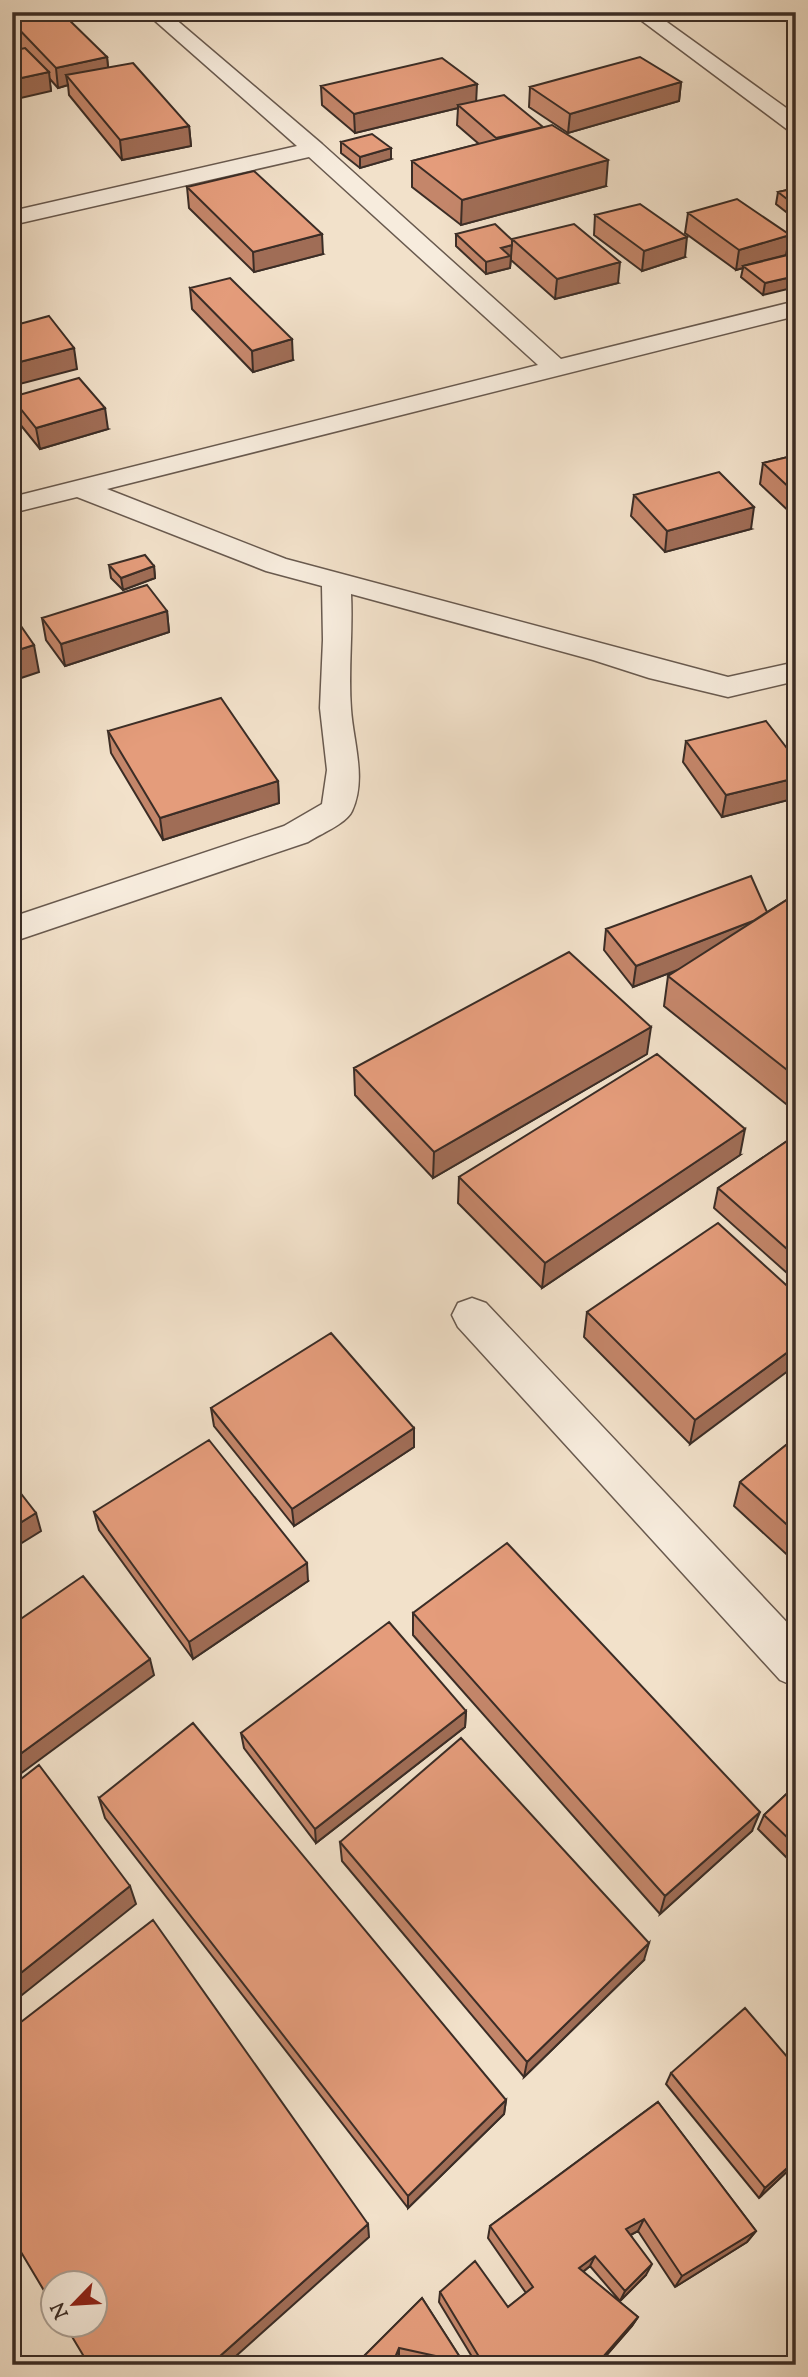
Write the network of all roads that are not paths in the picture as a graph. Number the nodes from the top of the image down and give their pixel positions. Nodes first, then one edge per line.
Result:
1 (155, 12) edge
2 (640, 12) edge
3 (796, 125) edge
4 (314, 149) junction
5 (12, 218) edge
6 (796, 308) edge
7 (555, 367) junction
8 (78, 488) junction
9 (12, 505) edge
10 (336, 581) junction
11 (796, 671) edge
12 (12, 930) edge
13 (472, 1315) dead end
14 (796, 1665) edge

1 - 4 street
2 - 3 street
4 - 5 street
4 - 7 street
6 - 7 street
7 - 8 street
8 - 9 street
8 - 10 street
10 - 11 street
10 - 12 street
13 - 14 street

